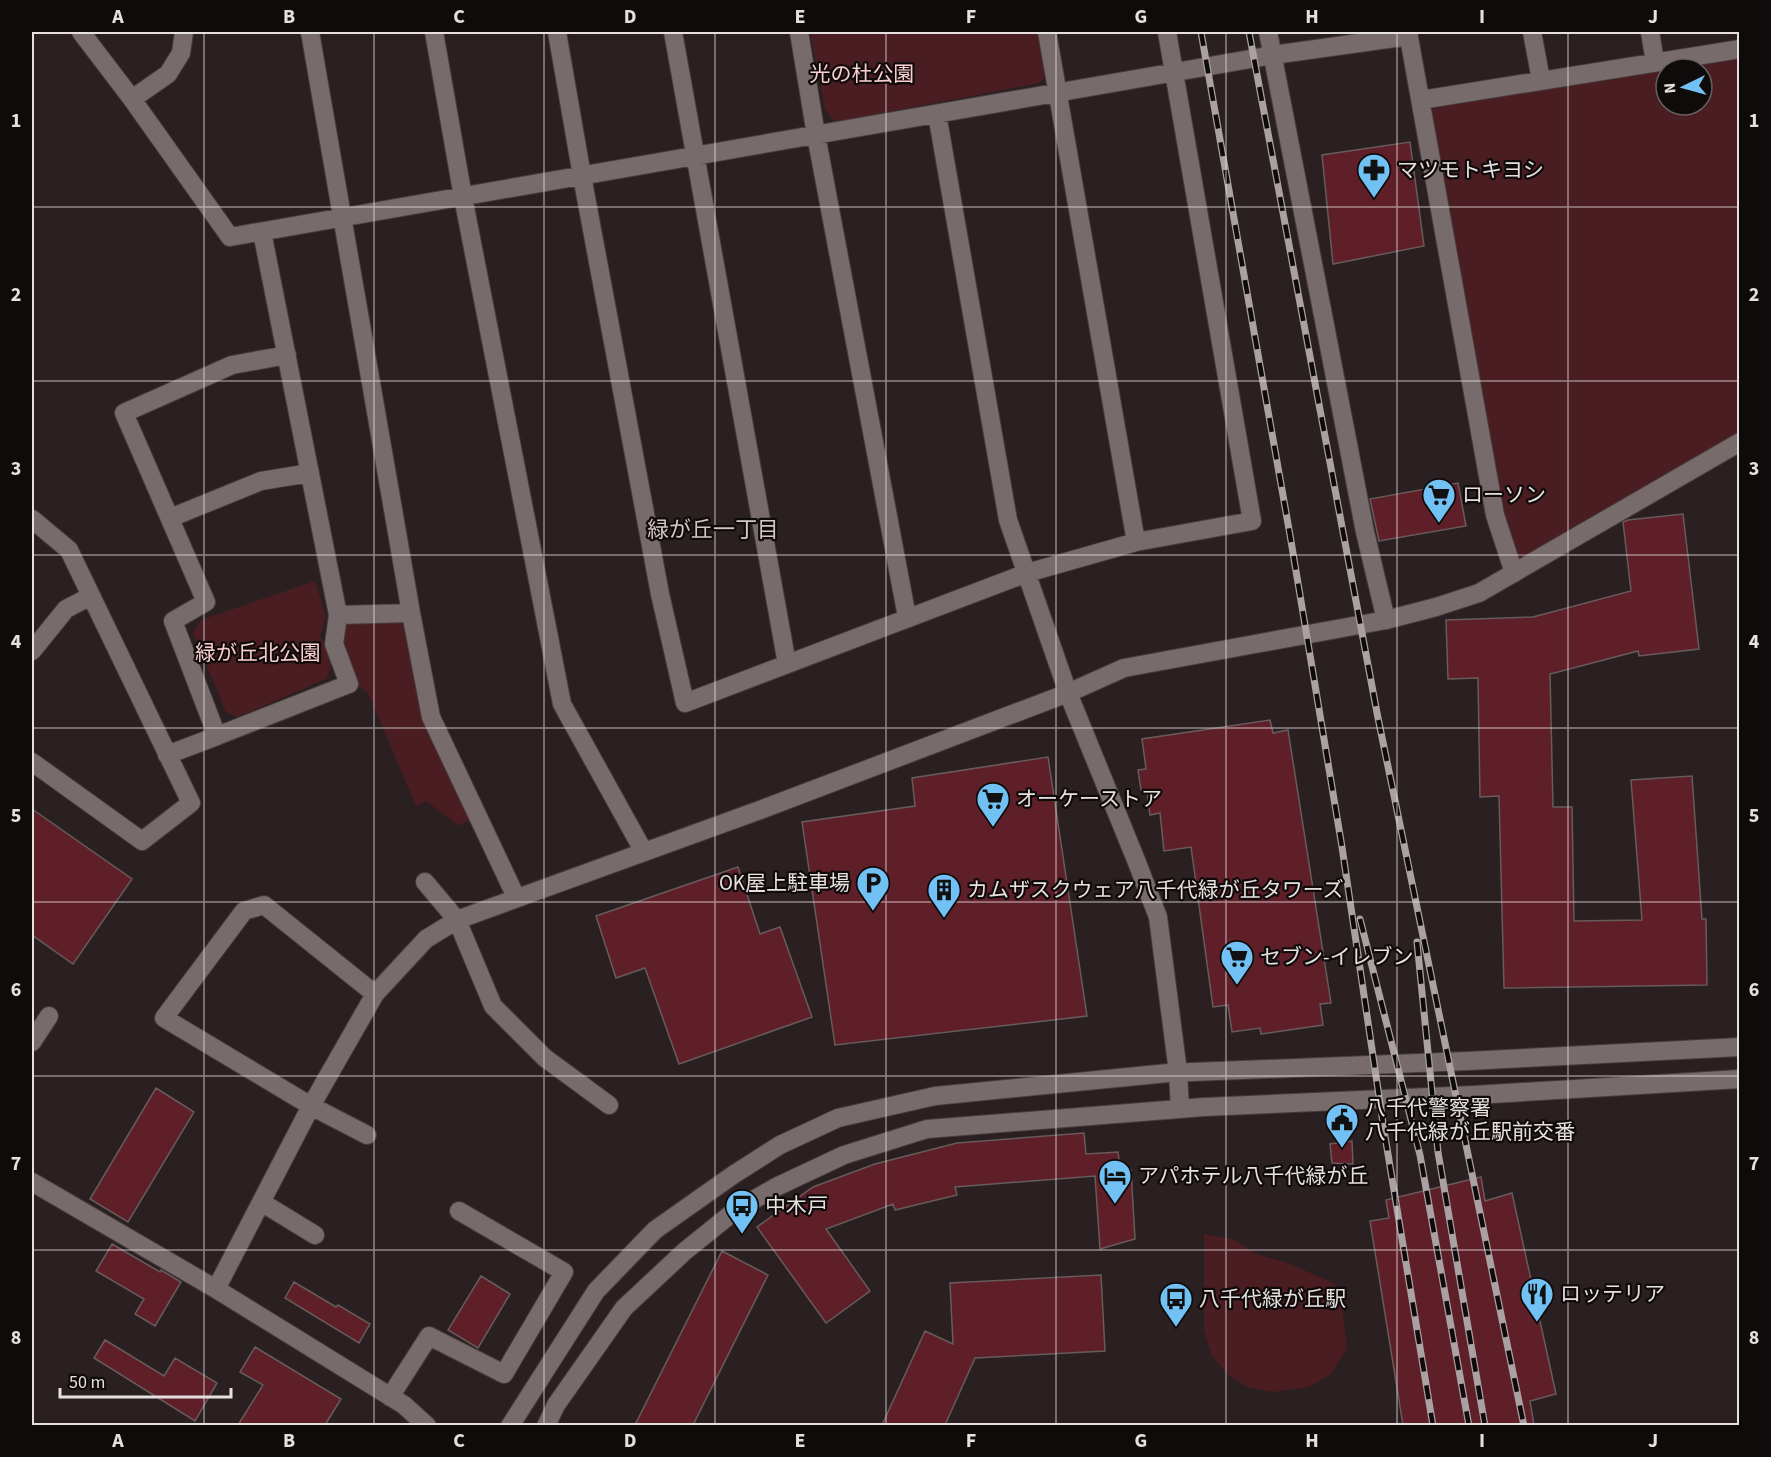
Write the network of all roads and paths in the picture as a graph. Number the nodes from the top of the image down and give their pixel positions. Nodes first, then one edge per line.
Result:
1 (81, 32) edge
2 (183, 32) edge
3 (310, 32) edge
4 (434, 32) edge
5 (557, 32) edge
6 (673, 32) edge
7 (799, 32) edge
8 (1047, 32) edge
9 (1167, 32) edge
10 (1268, 32) edge
11 (1532, 32) edge
12 (1650, 32) edge
13 (1408, 34) edge
14 (1740, 49) edge
15 (1273, 55) junction
16 (1654, 57) edge
17 (1688, 57) edge
18 (1654, 62) edge
19 (1175, 72) junction
20 (1541, 80) junction
21 (1059, 93) junction
22 (132, 99) junction
23 (1421, 100) junction
24 (937, 114) junction
25 (816, 135) junction
26 (695, 156) junction
27 (582, 176) junction
28 (463, 197) junction
29 (342, 218) junction
30 (262, 232) junction
31 (287, 355) junction
32 (1740, 442) edge
33 (310, 473) junction
34 (170, 518) junction
35 (32, 519) edge
36 (1136, 542) junction
37 (1027, 573) junction
38 (1514, 573) junction
39 (91, 596) junction
40 (411, 613) junction
41 (338, 615) junction
42 (907, 617) junction
43 (1386, 620) junction
44 (32, 651) edge
45 (787, 664) junction
46 (1068, 693) junction
47 (217, 736) junction
48 (167, 755) junction
49 (32, 762) edge
50 (644, 852) junction
51 (425, 882) dead end
52 (516, 897) junction
53 (457, 920) junction
54 (375, 994) junction
55 (49, 1016) dead end
56 (32, 1042) edge
57 (1740, 1047) edge
58 (1178, 1072) junction
59 (1740, 1079) edge
60 (609, 1105) dead end
61 (311, 1106) junction
62 (1180, 1108) junction
63 (367, 1135) dead end
64 (32, 1182) edge
65 (261, 1202) junction
66 (459, 1211) dead end
67 (315, 1235) dead end
68 (216, 1289) junction
69 (390, 1397) junction
70 (427, 1425) edge
71 (510, 1425) edge
72 (546, 1425) edge

1 - 22 street
2 - 22 street
3 - 29 street
4 - 28 street
5 - 27 street
6 - 26 street
7 - 25 street
8 - 21 street
9 - 19 street
10 - 15 street
11 - 20 street
12 - 16 street
13 - 15 street
13 - 23 street
14 - 17 street
15 - 19 street
15 - 43 street
18 - 20 street
19 - 21 street
19 - 36 street
20 - 23 street
21 - 24 street
21 - 36 street
22 - 30 street
23 - 38 street
24 - 25 street
24 - 37 street
25 - 26 street
25 - 42 street
26 - 27 street
26 - 45 street
27 - 28 street
27 - 45 street
28 - 29 street
28 - 50 street
29 - 30 street
29 - 40 street
30 - 31 street
31 - 33 street
31 - 34 street
32 - 38 street
33 - 34 street
33 - 41 street
34 - 47 street
35 - 39 street
36 - 37 street
37 - 42 street
37 - 46 street
38 - 43 street
39 - 44 street
39 - 48 street
40 - 41 street
40 - 52 street
41 - 47 street
42 - 45 street
43 - 46 street
46 - 50 street
46 - 58 street
47 - 48 street
48 - 49 street
50 - 52 street
51 - 53 street
52 - 53 street
53 - 54 street
53 - 60 street
54 - 61 street
54 - 61 street
55 - 56 street
57 - 58 street
58 - 62 street
58 - 71 street
59 - 62 street
61 - 63 street
61 - 65 street
62 - 72 street
64 - 68 street
65 - 67 street
65 - 68 street
66 - 69 street
68 - 69 street
69 - 70 street

